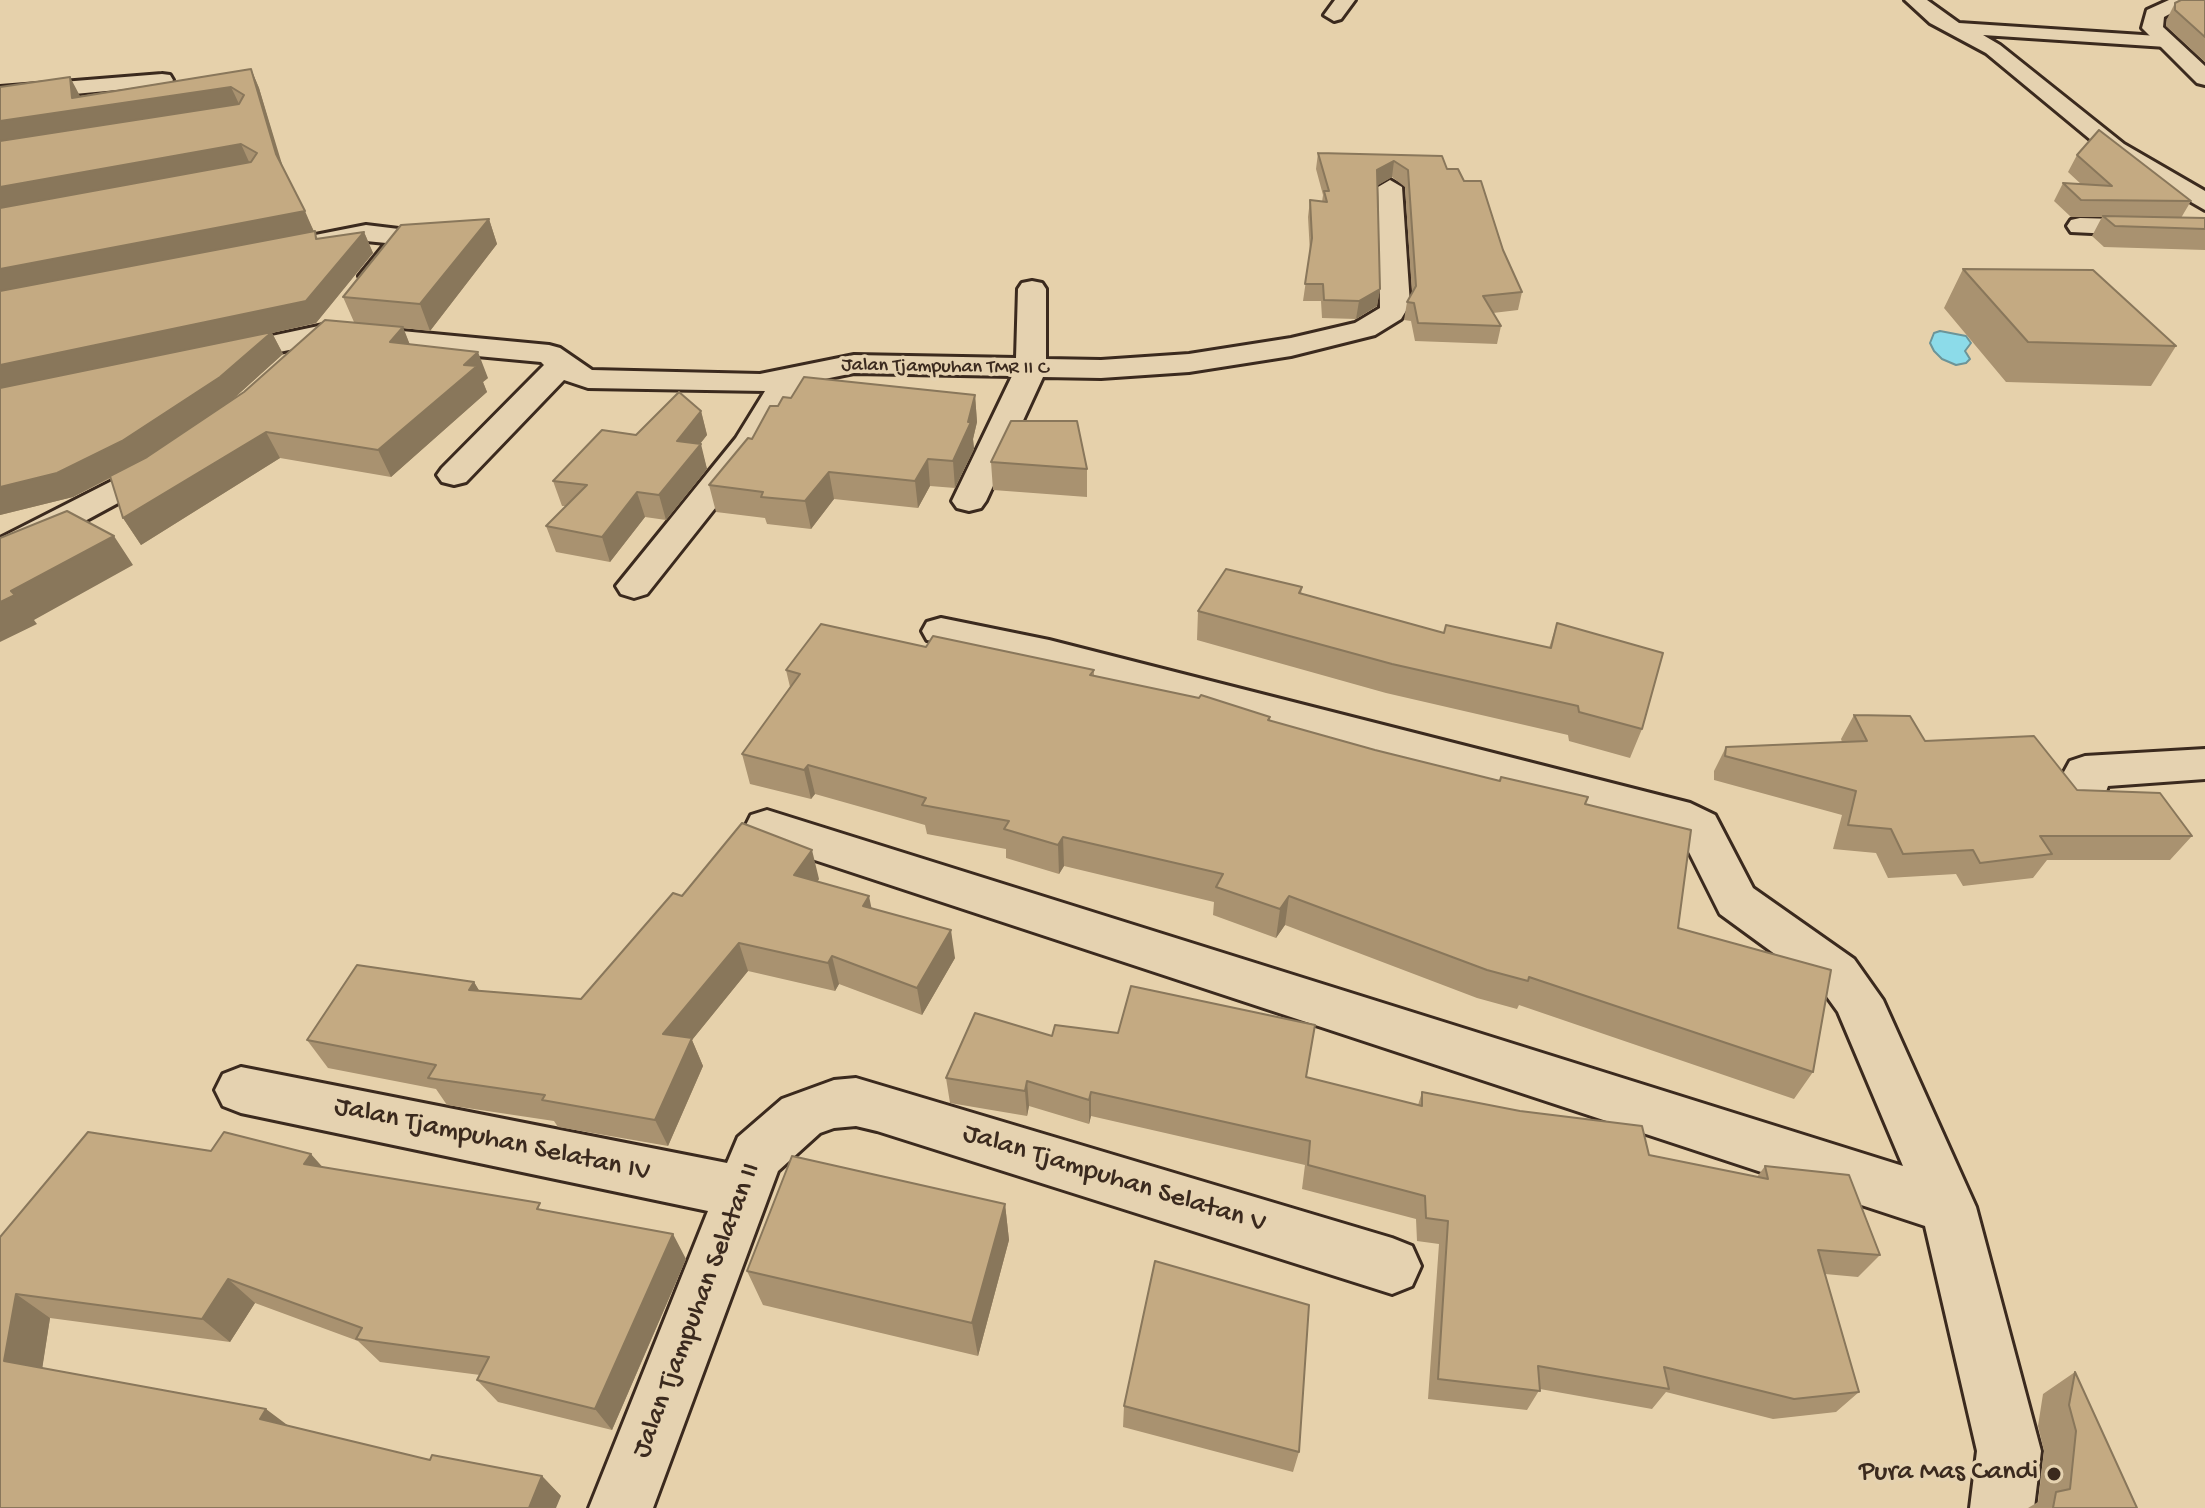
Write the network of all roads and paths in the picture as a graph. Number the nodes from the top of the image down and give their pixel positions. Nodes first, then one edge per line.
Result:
1 (1915, 0) edge
2 (2186, 0) edge
3 (1953, 28) junction
4 (2166, 41) junction
5 (2205, 78) edge
6 (162, 80) edge
7 (0, 94) edge
8 (1390, 187) dead end
9 (2205, 202) edge
10 (2080, 226) dead end
11 (2174, 229) edge
12 (290, 248) edge
13 (1032, 289) dead end
14 (343, 314) junction
15 (187, 362) edge
16 (563, 364) junction
17 (1031, 369) junction
18 (287, 371) edge
19 (788, 378) junction
20 (186, 450) edge
21 (454, 475) dead end
22 (969, 501) dead end
23 (0, 552) edge
24 (634, 586) dead end
25 (941, 631) dead end
26 (2205, 764) edge
27 (2087, 792) edge
28 (767, 827) dead end
29 (241, 1090) dead end
30 (834, 1104) joint
31 (743, 1192) junction
32 (1948, 1207) junction
33 (1392, 1266) dead end
34 (621, 1508) edge
35 (2002, 1508) edge

1 - 3 street
2 - 4 street
3 - 4 street
3 - 9 street
4 - 5 street
6 - 7 street
8 - 17 street, Jalan Tjampuhan TMR II C
10 - 11 street
12 - 14 street
13 - 17 street
14 - 15 street
14 - 16 street, Jalan Tjampuhan TMR II C
14 - 18 street
16 - 19 street, Jalan Tjampuhan TMR II C
16 - 21 street
17 - 19 street, Jalan Tjampuhan TMR II C
17 - 22 street
19 - 24 street
20 - 23 street
25 - 32 street
26 - 27 street
28 - 32 street
29 - 31 street, Jalan Tjampuhan Selatan IV
30 - 31 street, Jalan Tjampuhan Selatan II
30 - 33 street, Jalan Tjampuhan Selatan V
31 - 34 street, Jalan Tjampuhan Selatan II
32 - 35 street

